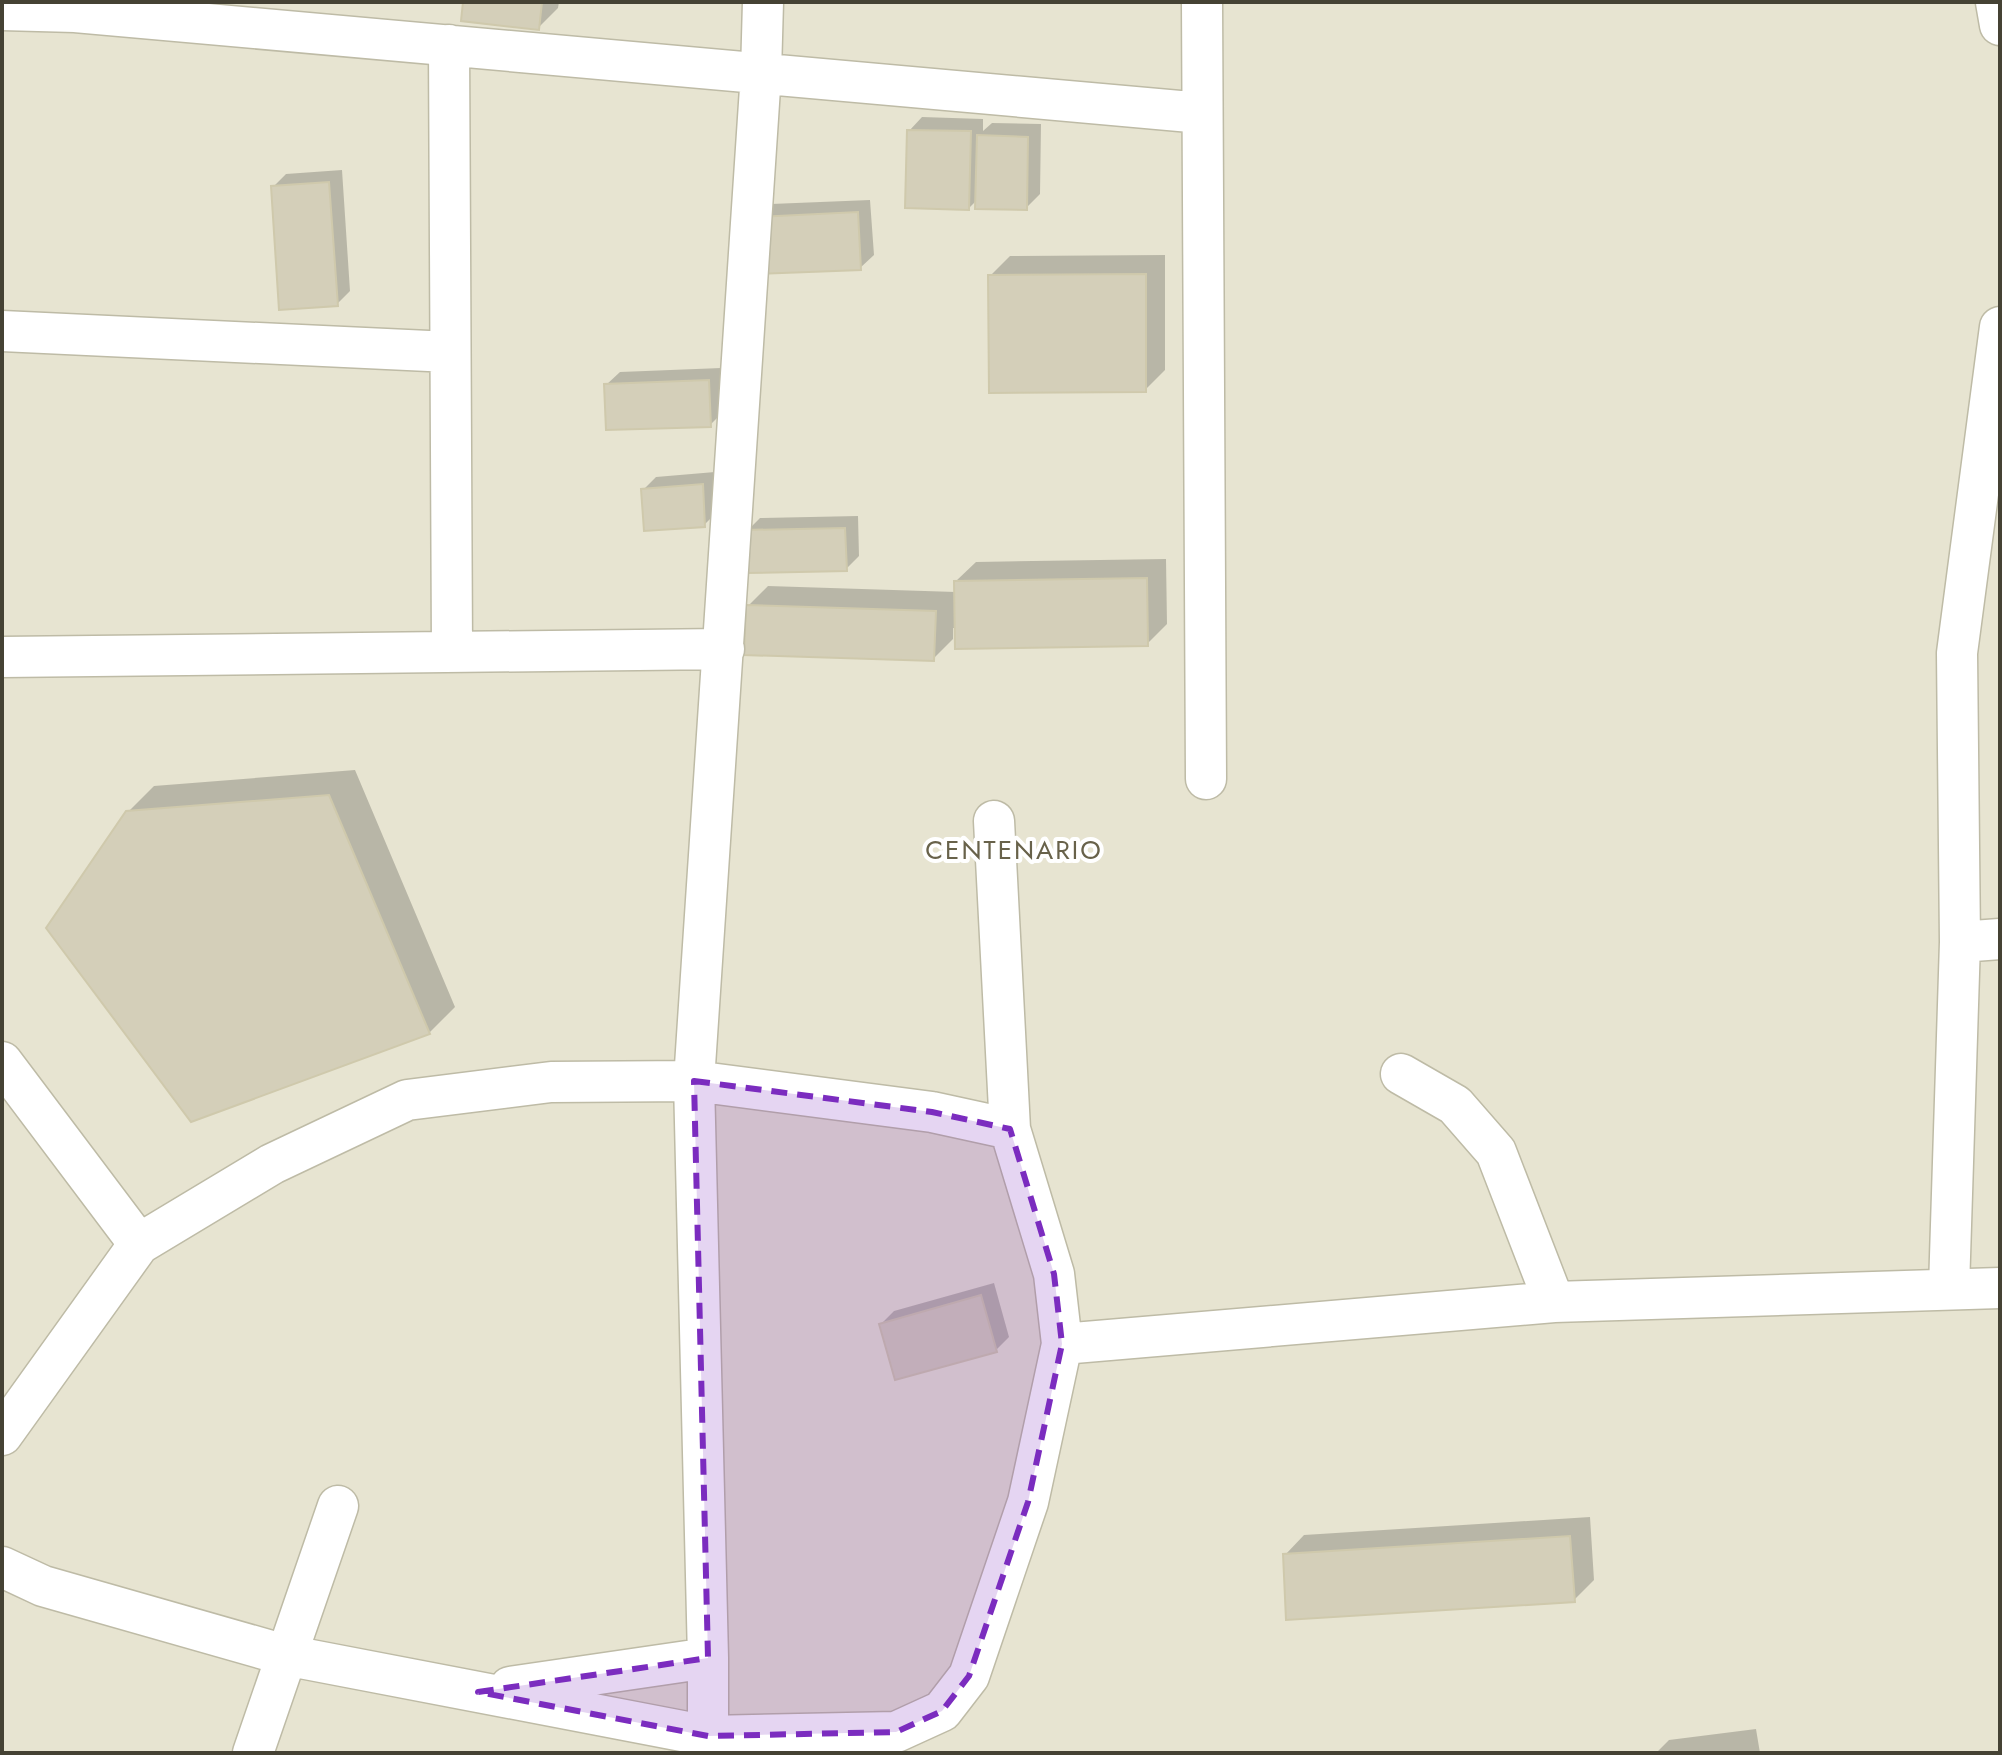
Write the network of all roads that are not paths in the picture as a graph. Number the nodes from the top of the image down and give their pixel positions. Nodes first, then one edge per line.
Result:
1 (763, 2) edge
2 (1202, 2) edge
3 (1996, 2) edge
4 (2, 10) edge
5 (2000, 25) edge
6 (449, 45) junction
7 (761, 73) junction
8 (1202, 113) junction
9 (2000, 327) edge
10 (2, 331) edge
11 (450, 352) junction
12 (724, 649) junction
13 (452, 650) junction
14 (2, 657) edge
15 (1206, 779) dead end
16 (994, 821) dead end
17 (2000, 939) edge
18 (1960, 942) junction
19 (2, 1062) edge
20 (1401, 1074) dead end
21 (694, 1081) junction
22 (1010, 1129) junction
23 (139, 1244) junction
24 (1949, 1288) junction
25 (2000, 1288) edge
26 (1554, 1302) junction
27 (1062, 1344) junction
28 (2, 1435) edge
29 (338, 1506) dead end
30 (2, 1567) edge
31 (285, 1655) junction
32 (708, 1658) junction
33 (478, 1692) junction
34 (707, 1744) edge
35 (253, 1753) edge

1 - 7 street
2 - 8 street
3 - 5 street
4 - 6 street
6 - 7 street
6 - 11 street
7 - 8 street
7 - 12 street
8 - 15 street
9 - 18 street
10 - 11 street
11 - 13 street
12 - 13 street
12 - 21 street
13 - 14 street
16 - 22 street
17 - 18 street
18 - 24 street
19 - 23 street
20 - 26 street
21 - 22 street
21 - 23 street
21 - 32 street
22 - 27 street
23 - 28 street
24 - 25 street
24 - 26 street
26 - 27 street
27 - 34 street
29 - 31 street
30 - 31 street
31 - 33 street
31 - 35 street
32 - 33 street
32 - 34 street
33 - 34 street

